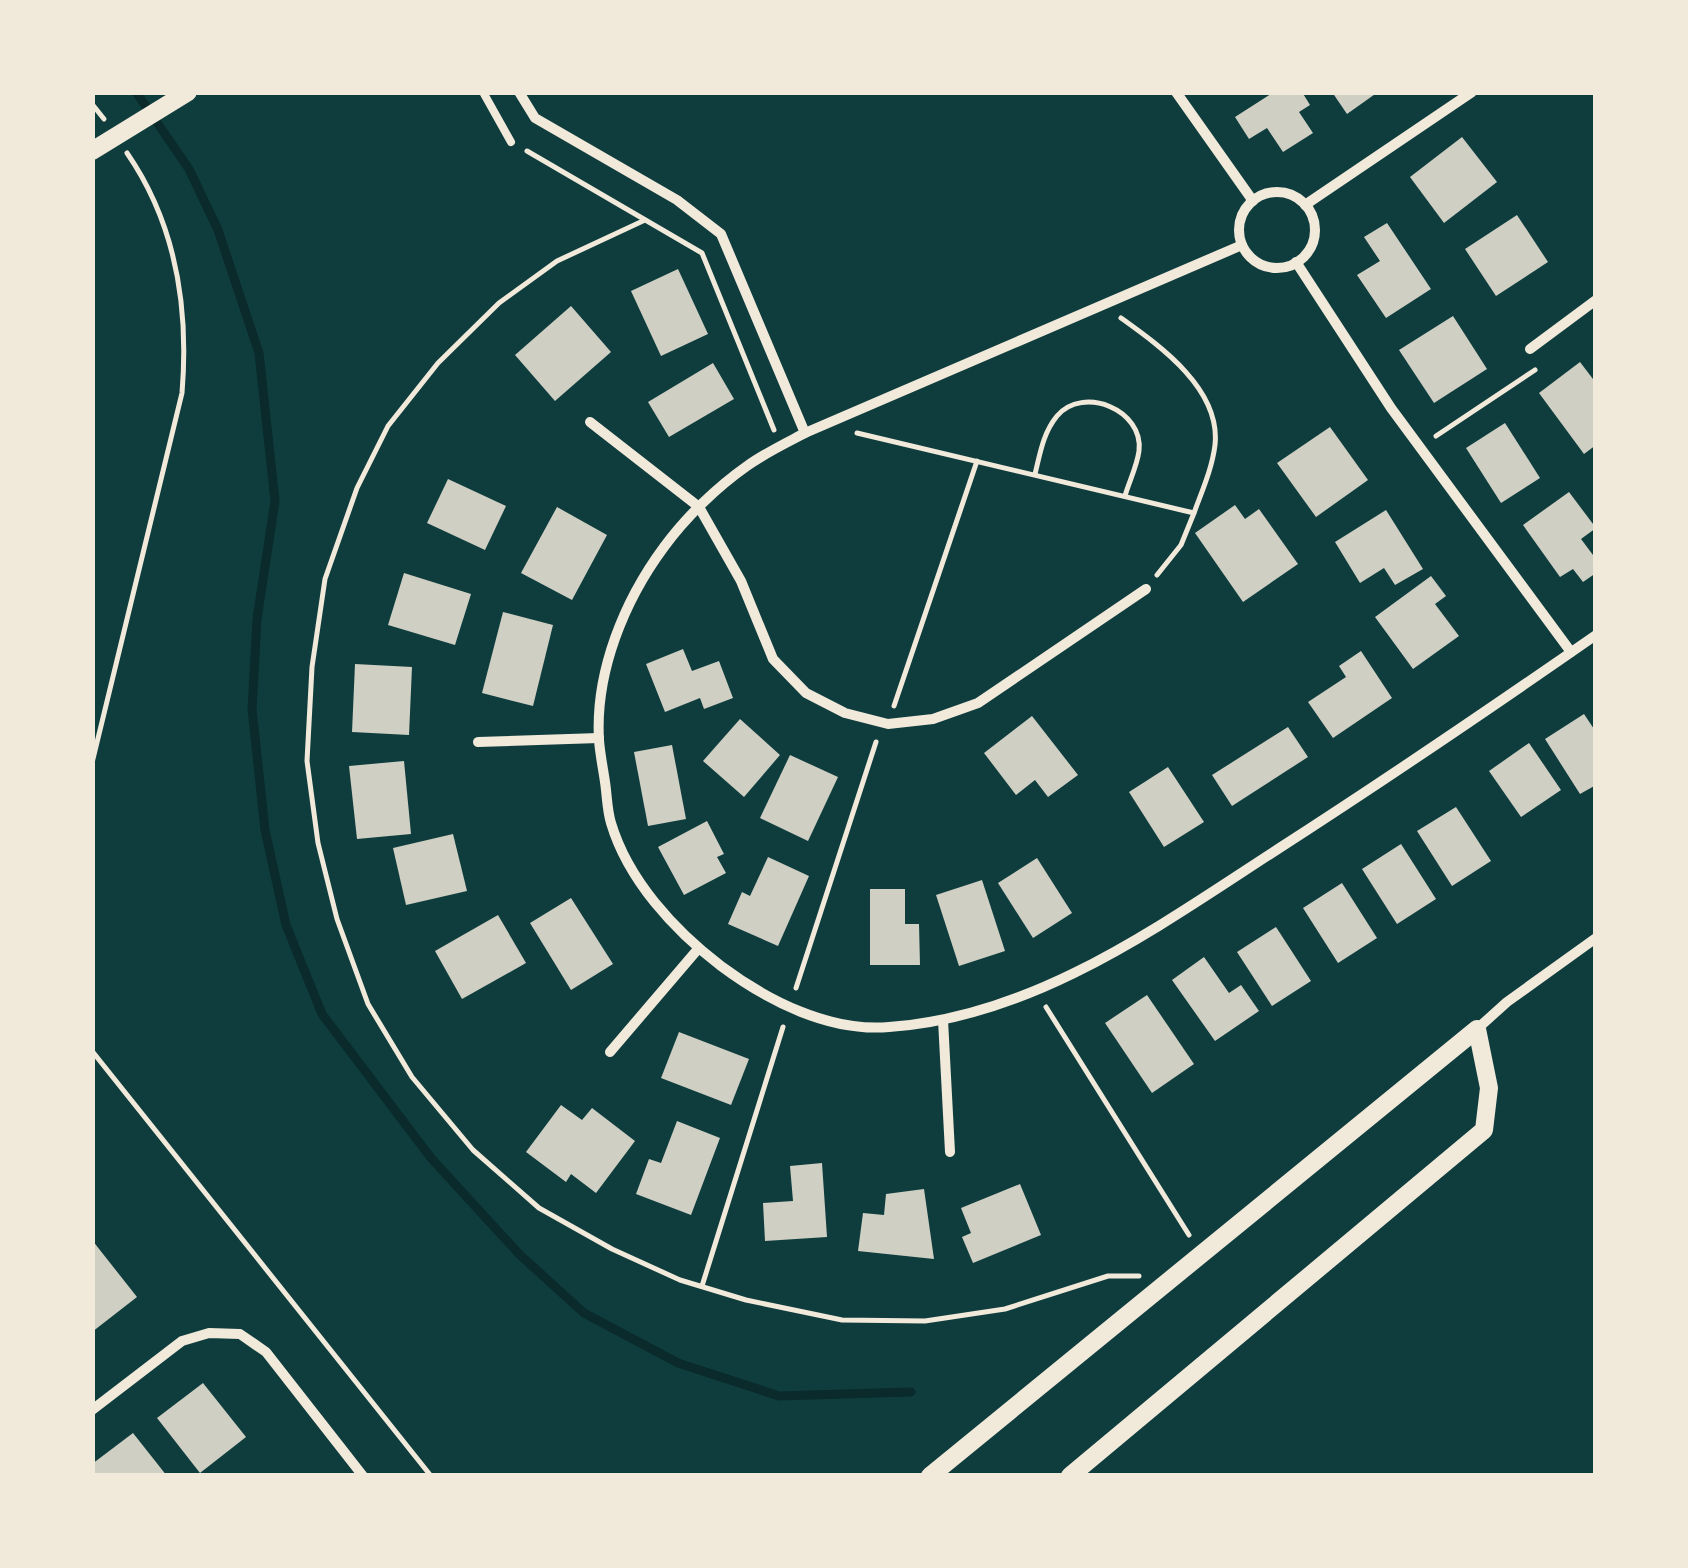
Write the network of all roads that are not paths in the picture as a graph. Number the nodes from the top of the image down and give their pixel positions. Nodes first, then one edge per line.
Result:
1 (188, 92) edge
2 (483, 92) edge
3 (519, 92) edge
4 (1176, 92) edge
5 (1472, 92) edge
6 (511, 142) road end
7 (92, 151) edge
8 (1253, 201) junction
9 (1306, 205) junction
10 (1242, 245) junction
11 (1296, 262) junction
12 (1596, 300) edge
13 (1530, 350) road end
14 (590, 422) dead end
15 (805, 433) junction
16 (699, 507) junction
17 (1146, 589) road end
18 (1596, 635) edge
19 (1571, 652) junction
20 (599, 738) junction
21 (478, 742) dead end
22 (1596, 938) edge
23 (698, 949) junction
24 (943, 1020) junction
25 (1477, 1030) junction
26 (610, 1052) dead end
27 (950, 1152) dead end
28 (92, 1410) edge
29 (363, 1476) edge
30 (930, 1476) edge
31 (1070, 1476) edge

1 - 7 street
2 - 6 lane
3 - 15 street
4 - 8 street
5 - 9 street
8 - 9 street
8 - 10 street
9 - 11 street
10 - 11 street
10 - 15 street
11 - 19 street
12 - 13 street
14 - 16 street
15 - 16 street
16 - 17 street
16 - 20 street
18 - 19 street
19 - 24 street
20 - 21 street
20 - 23 street
22 - 25 street
23 - 24 street
23 - 26 street
24 - 27 street
25 - 30 street
25 - 31 street
28 - 29 street

